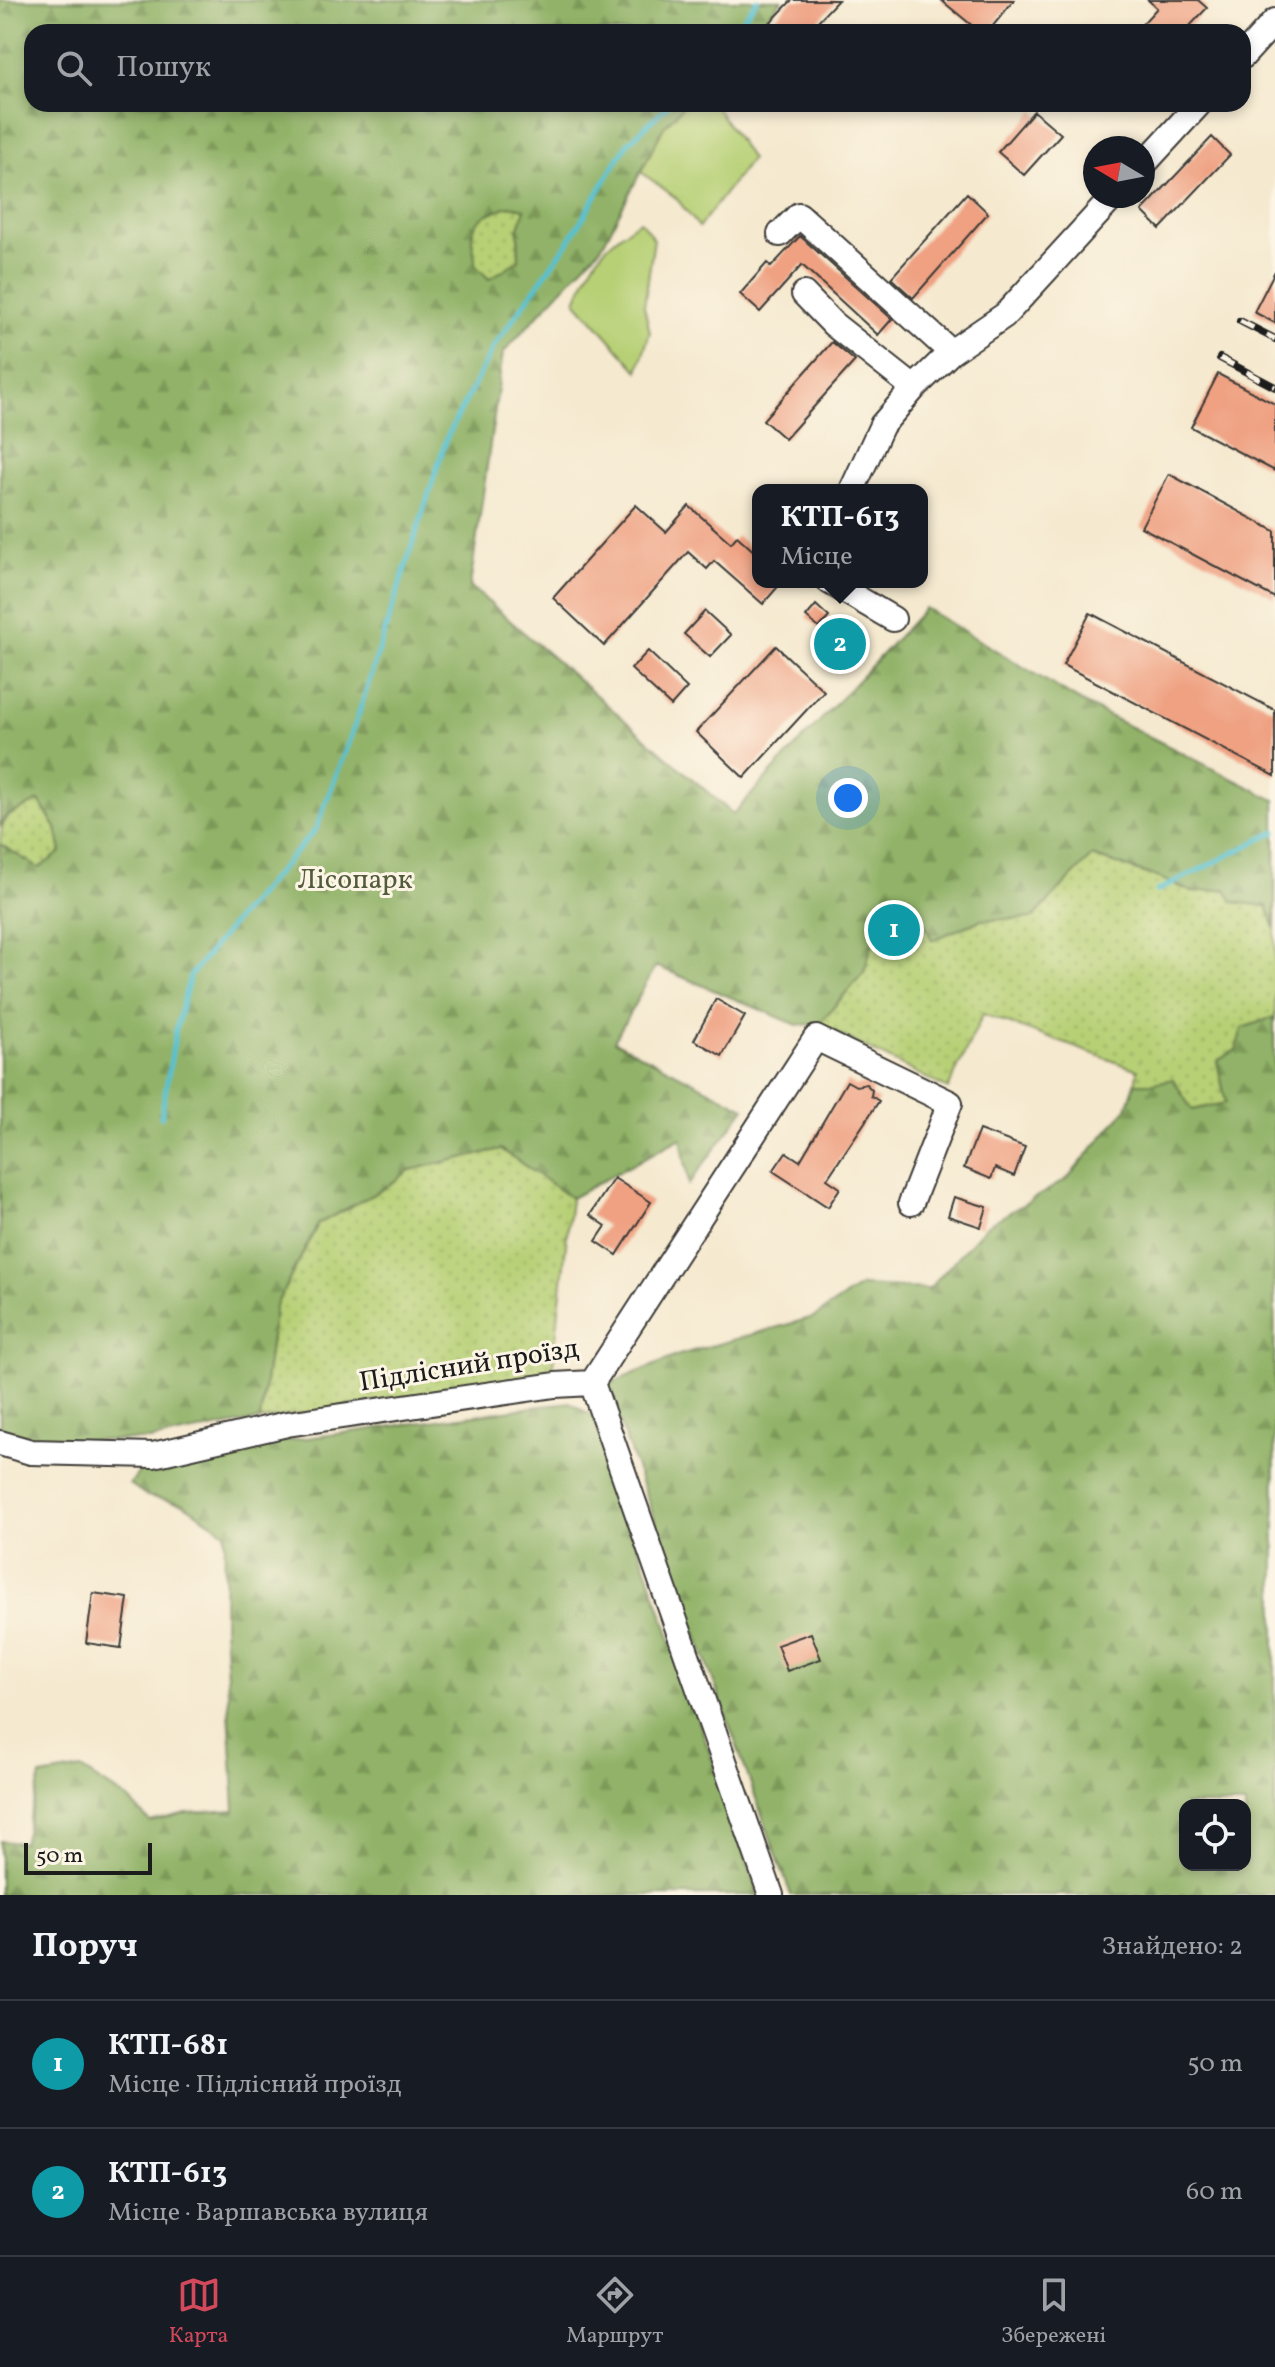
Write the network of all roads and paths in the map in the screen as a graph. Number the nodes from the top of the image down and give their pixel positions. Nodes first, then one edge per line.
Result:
1 (1271, 31) edge
2 (1251, 49) edge
3 (1192, 112) edge
4 (1155, 152) edge
5 (1103, 208) edge
6 (780, 234) dead end
7 (804, 294) dead end
8 (951, 352) junction
9 (914, 388) junction
10 (855, 484) edge
11 (840, 588) edge
12 (893, 619) dead end
13 (911, 1203) dead end
14 (592, 1383) junction
15 (0, 1443) edge
16 (771, 1895) edge

1 - 2 street
3 - 4 street
5 - 8 street
6 - 8 street
7 - 9 street
8 - 9 street
9 - 10 street
11 - 12 street
13 - 14 street, Підлісний проїзд
14 - 15 street, Підлісний проїзд
14 - 16 street

